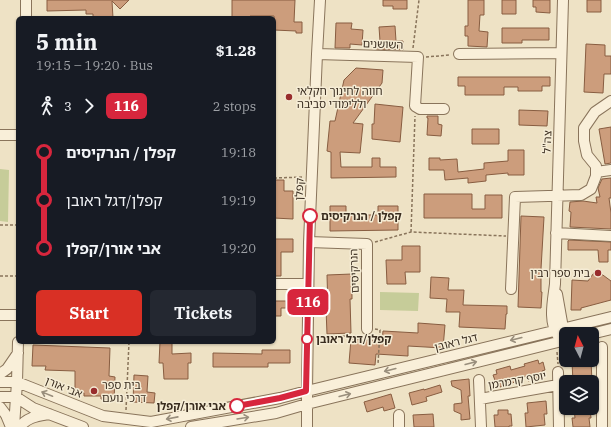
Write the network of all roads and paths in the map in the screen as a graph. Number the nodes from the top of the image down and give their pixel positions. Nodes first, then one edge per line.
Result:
1 (26, 0) edge
2 (320, 0) edge
3 (419, 0) edge
4 (563, 0) edge
5 (26, 16) edge
6 (561, 53) junction
7 (317, 54) junction
8 (459, 54) joint
9 (415, 57) junction
10 (611, 101) edge
11 (415, 106) junction
12 (444, 109) dead end
13 (0, 135) edge
14 (16, 135) edge
15 (611, 170) edge
16 (596, 172) junction
17 (276, 178) edge
18 (312, 178) junction
19 (557, 196) junction
20 (0, 225) edge
21 (16, 225) edge
22 (411, 232) junction
23 (556, 233) junction
24 (611, 236) edge
25 (513, 237) junction
26 (309, 242) junction
27 (367, 244) junction
28 (0, 276) edge
29 (16, 276) edge
30 (276, 284) edge
31 (308, 284) junction
32 (511, 289) dead end
33 (0, 315) edge
34 (16, 315) edge
35 (611, 317) edge
36 (568, 327) edge
37 (367, 329) dead end
38 (559, 329) joint
39 (611, 329) edge
40 (380, 330) dead end
41 (599, 332) edge
42 (307, 336) junction
43 (358, 336) dead end
44 (559, 341) edge
45 (18, 344) edge
46 (129, 344) edge
47 (602, 347) dead end
48 (18, 353) junction
49 (559, 362) edge
50 (558, 372) joint
51 (378, 373) junction
52 (0, 374) edge
53 (479, 380) dead end
54 (0, 382) edge
55 (18, 382) junction
56 (558, 385) junction
57 (306, 391) junction
58 (0, 397) edge
59 (16, 397) junction
60 (480, 399) junction
61 (307, 404) junction
62 (0, 407) edge
63 (49, 414) junction
64 (399, 415) dead end
65 (126, 419) junction
66 (11, 427) edge
67 (14, 427) edge
68 (20, 427) edge
69 (83, 427) edge
70 (191, 427) edge
71 (307, 427) edge
72 (399, 427) edge
73 (481, 427) edge
74 (559, 427) edge
75 (602, 427) edge

1 - 5 street
2 - 7 street, קפלן
3 - 9 path
4 - 6 street, צה"ל
6 - 8 street
6 - 19 street, צה"ל
7 - 9 street, השושנים
7 - 18 street, קפלן
8 - 9 path
9 - 11 street, השושנים
10 - 16 street
11 - 12 street
11 - 22 path
13 - 14 street
15 - 16 street
16 - 19 street
17 - 18 path
18 - 26 street, קפלן
19 - 23 street, צה"ל
19 - 25 street
20 - 21 path
22 - 25 path
22 - 27 path
23 - 24 street
23 - 38 street, צה"ל
25 - 32 street
26 - 27 street, הנרקיסים
26 - 31 street, קפלן
27 - 37 street, הנרקיסים
28 - 29 path
30 - 31 street
31 - 42 street, קפלן
33 - 34 street
35 - 36 street, דגל ראובן
38 -> 51 street, דגל ראובן
39 - 41 street
40 - 51 path
42 - 43 path
42 - 57 street, קפלן
61 -> 44 street
45 - 48 street
46 - 65 path
47 - 75 street
48 - 52 street
48 - 55 street
49 - 50 path
50 - 56 street
51 - 57 street, דגל ראובן
53 - 60 street
54 - 55 street, אבי אורן
55 - 59 street
65 -> 55 street, אבי אורן
56 - 60 street, יוסף קרמרמן
56 - 74 street
57 - 61 street, קפלן
57 -> 65 street, אבי אורן
58 - 59 street
59 - 63 street
59 - 67 street
60 - 73 street
70 -> 61 street
61 - 71 street, קפלן
62 - 66 street
63 - 68 street
63 - 69 street
64 - 72 street

